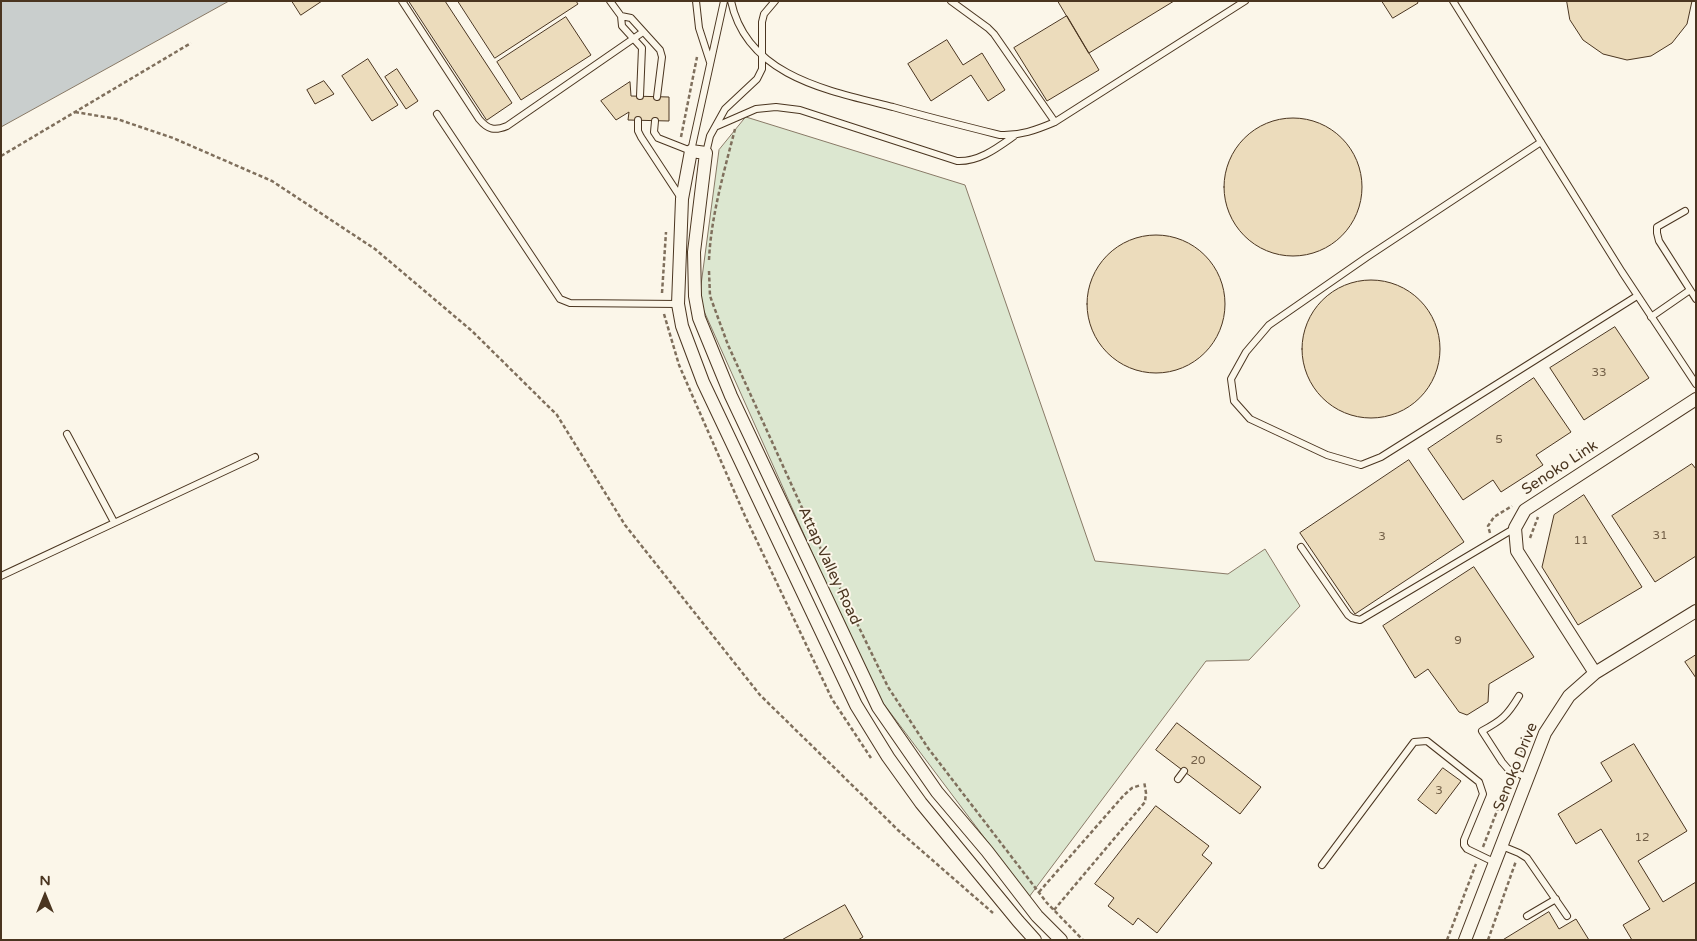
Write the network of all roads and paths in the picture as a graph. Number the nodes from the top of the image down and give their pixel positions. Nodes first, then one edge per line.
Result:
1 (402, 1) edge
2 (610, 1) edge
3 (696, 1) edge
4 (724, 1) edge
5 (731, 1) edge
6 (775, 1) edge
7 (951, 1) edge
8 (1246, 1) edge
9 (1453, 1) edge
10 (621, 16) junction
11 (643, 32) junction
12 (634, 38) junction
13 (191, 43) dead end
14 (762, 55) junction
15 (710, 63) junction
16 (640, 96) dead end
17 (657, 96) dead end
18 (75, 112) junction
19 (437, 114) dead end
20 (738, 118) junction
21 (638, 120) dead end
22 (655, 121) dead end
23 (1055, 122) junction
24 (717, 126) junction
25 (1014, 136) junction
26 (1541, 142) junction
27 (691, 151) junction
28 (706, 153) junction
29 (1, 156) edge
30 (682, 199) junction
31 (1685, 211) dead end
32 (1690, 290) junction
33 (1637, 296) junction
34 (1696, 299) edge
35 (678, 304) junction
36 (1651, 317) junction
37 (1696, 384) edge
38 (1696, 398) edge
39 (67, 434) dead end
40 (255, 456) dead end
41 (1520, 501) dead end
42 (1545, 513) dead end
43 (114, 522) junction
44 (1514, 528) junction
45 (1496, 539) junction
46 (1529, 540) dead end
47 (1301, 547) dead end
48 (1, 576) edge
49 (1696, 611) edge
50 (1595, 673) junction
51 (1518, 696) dead end
52 (1532, 730) dead end
53 (1184, 771) dead end
54 (1513, 771) junction
55 (1528, 778) junction
56 (1178, 779) dead end
57 (1144, 781) dead end
58 (1141, 785) dead end
59 (937, 792) junction
60 (921, 803) junction
61 (1502, 846) junction
62 (1519, 853) junction
63 (1480, 855) junction
64 (1496, 863) junction
65 (1322, 865) dead end
66 (1039, 892) junction
67 (1556, 899) junction
68 (1054, 910) junction
69 (996, 916) dead end
70 (1037, 916) junction
71 (1528, 916) dead end
72 (1566, 916) dead end
73 (1023, 927) junction
74 (1036, 940) edge
75 (1061, 940) edge
76 (1083, 940) edge
77 (1447, 940) edge
78 (1465, 940) edge
79 (1488, 940) edge

1 - 12 lane
2 - 10 lane
3 - 15 lane
4 - 15 lane
5 - 14 lane
6 - 14 lane
7 - 23 lane
8 - 23 lane
9 - 26 lane
10 - 11 lane
10 - 12 lane
11 - 12 lane
11 - 17 lane
12 - 16 lane
13 - 18 path
14 - 24 lane
14 - 25 lane
15 - 27 lane
18 - 29 path
18 - 69 path
19 - 35 lane
20 - 24 lane
20 - 25 lane
20 - 66 path
21 - 30 lane
22 - 27 lane
23 - 25 lane
24 - 28 lane
26 - 33 lane
26 - 33 lane
27 - 28 street
27 - 30 street
28 - 59 street, Attap Valley Road
30 - 35 street
31 - 32 lane
32 - 34 lane
32 - 36 lane
33 - 36 lane
35 - 60 street
36 - 37 lane
38 - 44 street, Senoko Link
39 - 43 lane
40 - 43 lane
41 - 45 path
42 - 46 path
43 - 48 lane
44 - 45 lane
44 - 50 street
45 - 47 lane
49 - 50 street, Senoko Drive
50 - 55 street, Senoko Drive
51 - 54 lane
52 - 54 path
53 - 56 lane
54 - 55 lane
54 - 63 path
55 - 61 street, Senoko Drive
57 - 68 path
58 - 66 path
59 - 60 street
59 - 70 street, Attap Valley Road
60 - 73 street
61 - 62 lane
61 - 64 street, Senoko Drive
62 - 67 lane
62 - 79 path
63 - 64 lane
63 - 65 lane
63 - 77 path
64 - 78 street, Senoko Drive
66 - 68 path
67 - 71 lane
67 - 72 lane
68 - 76 path
70 - 73 lane
70 - 75 street, Attap Valley Road
73 - 74 street

